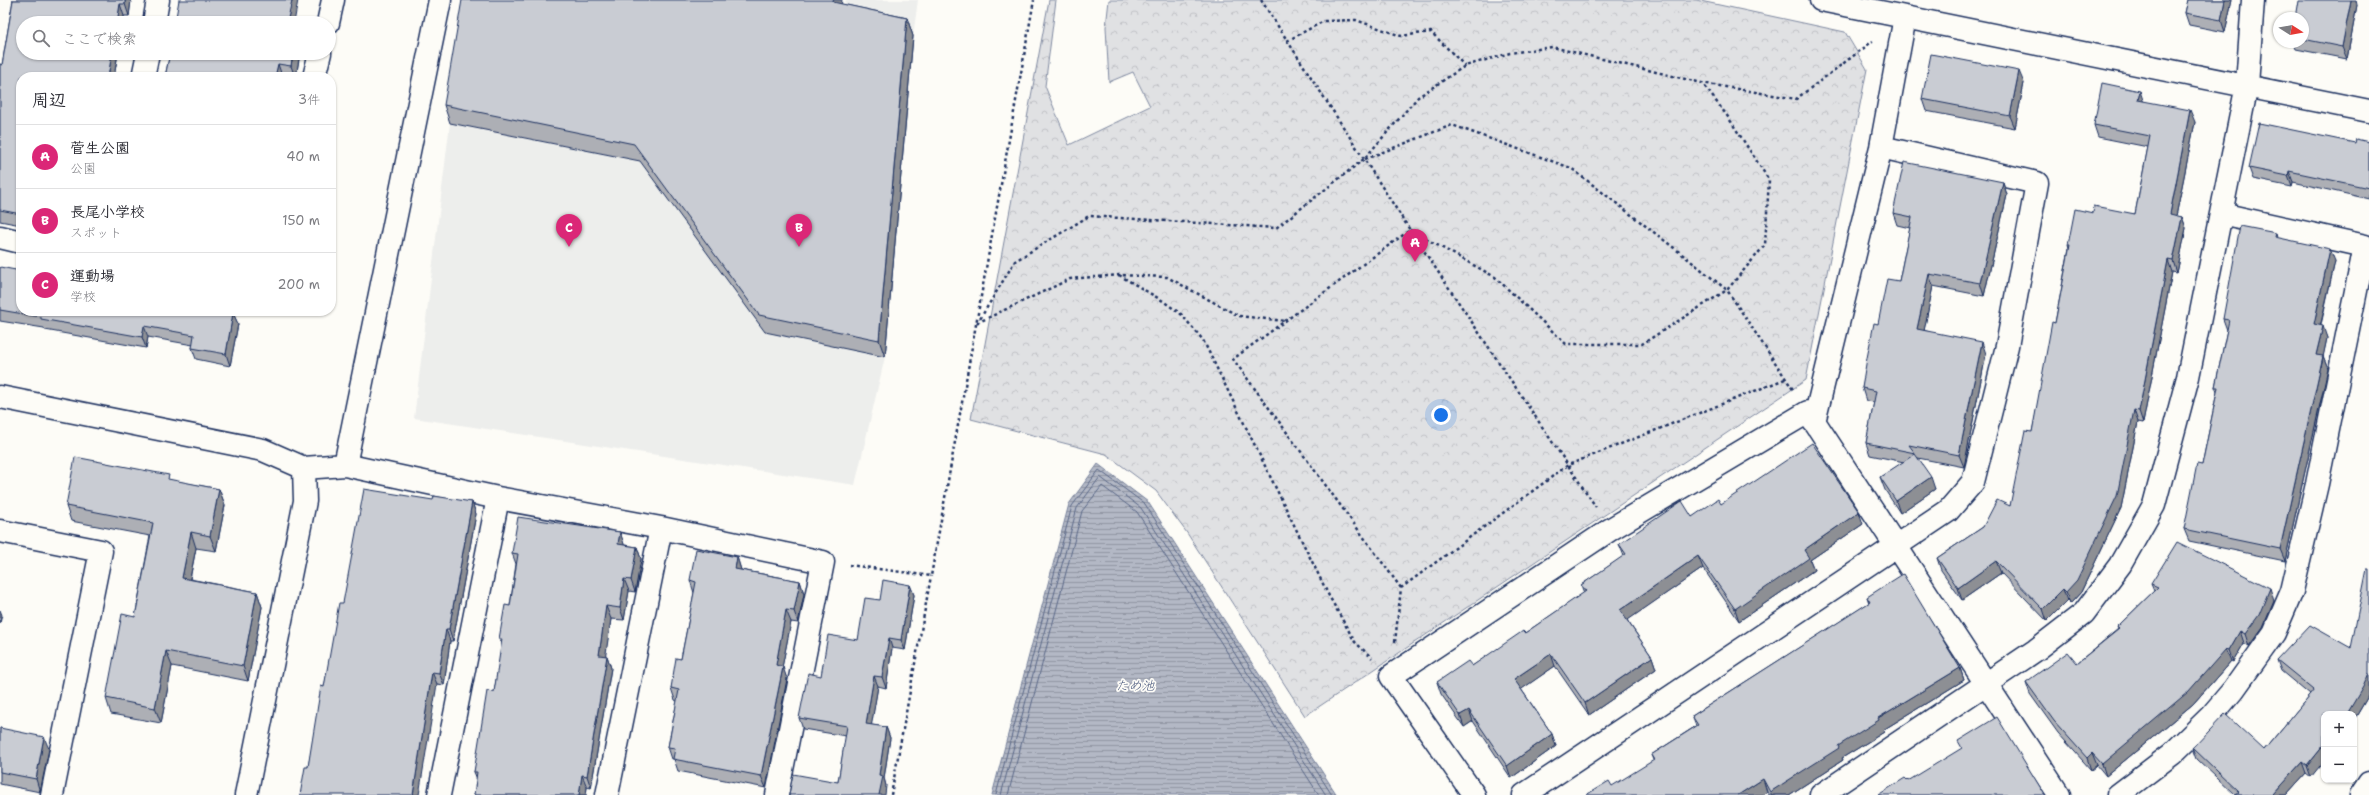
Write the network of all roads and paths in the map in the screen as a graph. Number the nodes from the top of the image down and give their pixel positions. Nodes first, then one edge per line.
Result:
1 (158, 0) edge
2 (333, 0) edge
3 (440, 0) edge
4 (1034, 0) edge
5 (1261, 0) edge
6 (1821, 0) edge
7 (2253, 0) edge
8 (155, 16) edge
9 (330, 16) edge
10 (1905, 17) junction
11 (1288, 41) junction
12 (147, 60) edge
13 (318, 60) edge
14 (1465, 66) junction
15 (144, 72) edge
16 (315, 72) edge
17 (1702, 83) junction
18 (2247, 85) junction
19 (2369, 111) edge
20 (1881, 147) junction
21 (1364, 159) junction
22 (2221, 214) junction
23 (1410, 230) junction
24 (0, 237) edge
25 (16, 241) edge
26 (1120, 275) junction
27 (1727, 290) junction
28 (1285, 321) junction
29 (977, 324) junction
30 (1785, 379) junction
31 (0, 397) edge
32 (1811, 417) junction
33 (345, 464) junction
34 (1568, 466) junction
35 (304, 468) junction
36 (498, 498) junction
37 (661, 528) junction
38 (1611, 529) junction
39 (0, 531) edge
40 (1894, 545) junction
41 (824, 562) junction
42 (931, 576) junction
43 (1401, 588) junction
44 (1391, 676) junction
45 (1985, 684) junction
46 (2369, 783) edge
47 (52, 795) edge
48 (246, 795) edge
49 (439, 795) edge
50 (607, 795) edge
51 (777, 795) edge
52 (891, 795) edge
53 (1474, 795) edge
54 (1524, 795) edge
55 (1821, 795) edge
56 (2059, 795) edge
57 (2118, 795) edge
58 (2361, 795) edge

1 - 8 street
2 - 9 street
3 - 33 street
4 - 29 path
5 - 11 path
6 - 10 street
7 - 18 street
10 - 17 path
10 - 18 street
10 - 20 street
11 - 14 path
11 - 21 path
12 - 15 street
13 - 16 street
14 - 17 path
14 - 21 path
17 - 27 path
18 - 19 street
18 - 22 street
20 - 32 street
20 - 40 street
21 - 23 path
21 - 27 path
21 - 29 path
22 - 45 street
22 - 57 street
23 - 27 path
23 - 28 path
23 - 34 path
24 - 25 street
26 - 28 path
26 - 29 path
26 - 44 path
27 - 30 path
28 - 43 path
29 - 42 path
30 - 32 path
30 - 34 path
31 - 35 street
32 - 38 street
32 - 40 street
33 - 35 street
33 - 36 street
34 - 38 path
34 - 43 path
35 - 48 street
36 - 37 street
36 - 49 street
37 - 41 street
37 - 50 street
38 - 44 street
39 - 47 street
40 - 45 street
40 - 54 street
41 - 42 path
41 - 51 street
42 - 52 path
43 - 44 path
44 - 53 street
45 - 55 street
45 - 56 street
46 - 58 street

